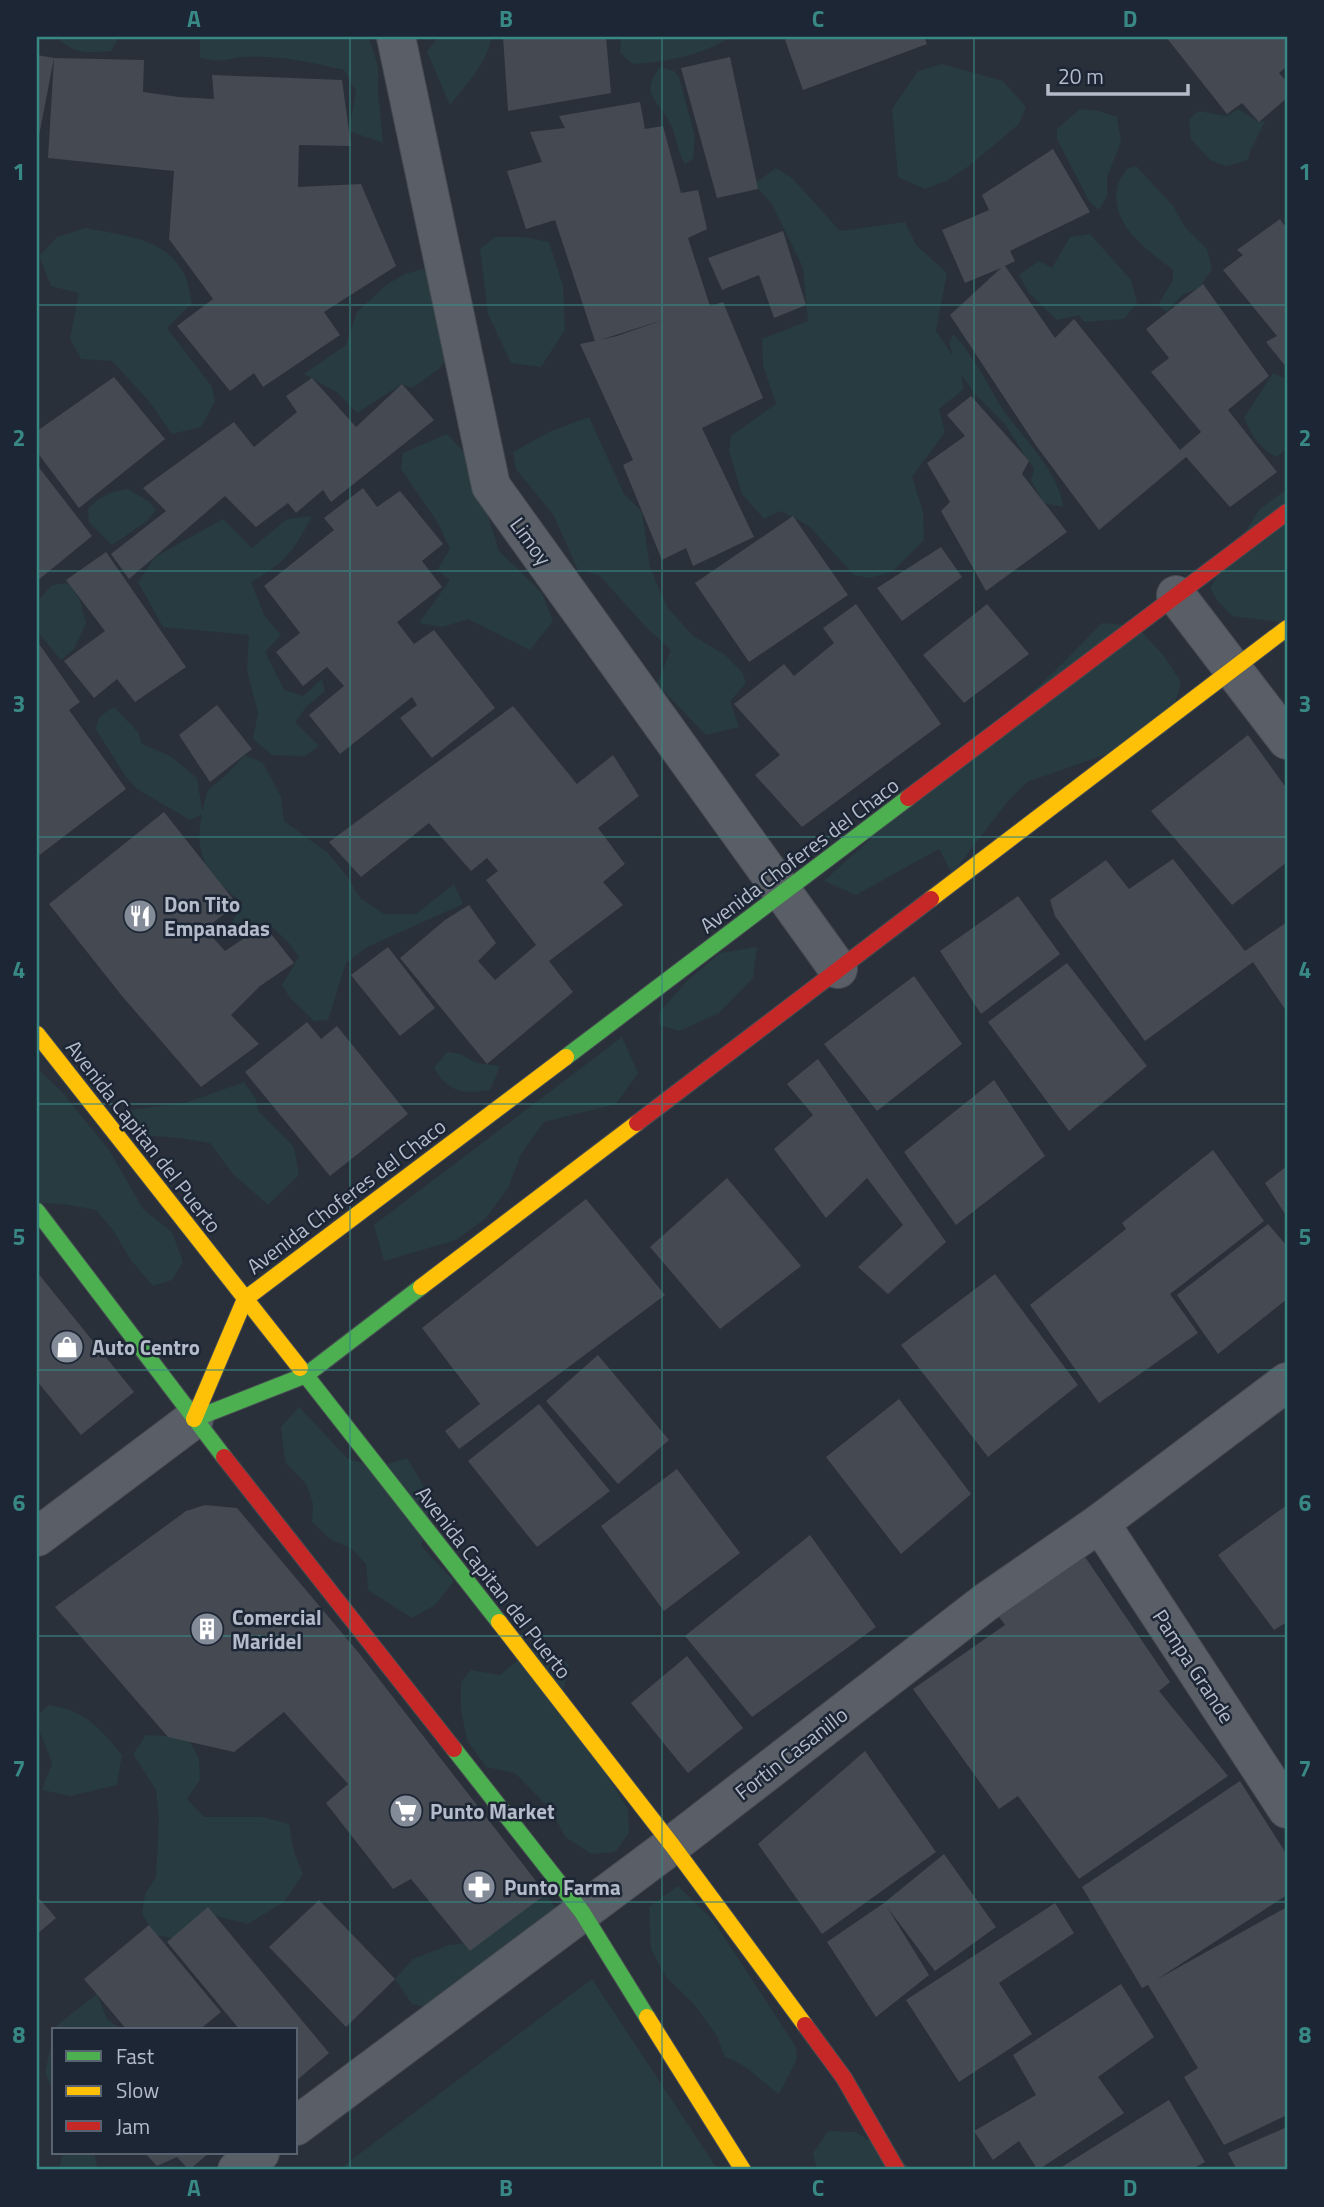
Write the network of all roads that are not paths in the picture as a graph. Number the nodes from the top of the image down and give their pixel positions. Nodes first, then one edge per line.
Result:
1 (396, 37) edge
2 (1287, 512) edge
3 (1176, 595) junction
4 (1287, 628) edge
5 (1233, 669) junction
6 (1287, 740) edge
7 (783, 894) junction
8 (838, 969) junction
9 (37, 1034) edge
10 (37, 1212) edge
11 (246, 1299) junction
12 (306, 1375) junction
13 (1287, 1382) edge
14 (194, 1419) junction
15 (1100, 1523) junction
16 (37, 1537) edge
17 (1287, 1810) edge
18 (671, 1845) junction
19 (582, 1912) junction
20 (298, 2125) edge
21 (259, 2154) edge
22 (237, 2170) edge
23 (743, 2170) edge
24 (897, 2170) edge

1 - 7 street, Limoy
2 - 3 street, Avenida Choferes del Chaco
3 - 5 street
3 - 7 street, Avenida Choferes del Chaco
4 - 5 street
5 - 6 street
5 - 8 street
7 - 8 street, Limoy
7 - 11 street, Avenida Choferes del Chaco
8 - 12 street
9 - 11 street, Avenida Capitan del Puerto
10 - 14 street
11 - 12 street, Avenida Capitan del Puerto
11 - 14 street, Avenida Choferes del Chaco
12 - 14 street
12 - 18 street, Avenida Capitan del Puerto
13 - 15 street, Fortin Casanillo
14 - 16 street
14 - 19 street
15 - 17 street, Pampa Grande
15 - 18 street, Fortin Casanillo
18 - 19 street, Fortin Casanillo
18 - 24 street, Avenida Capitan del Puerto
19 - 20 street, Fortin Casanillo
19 - 23 street
21 - 22 street

